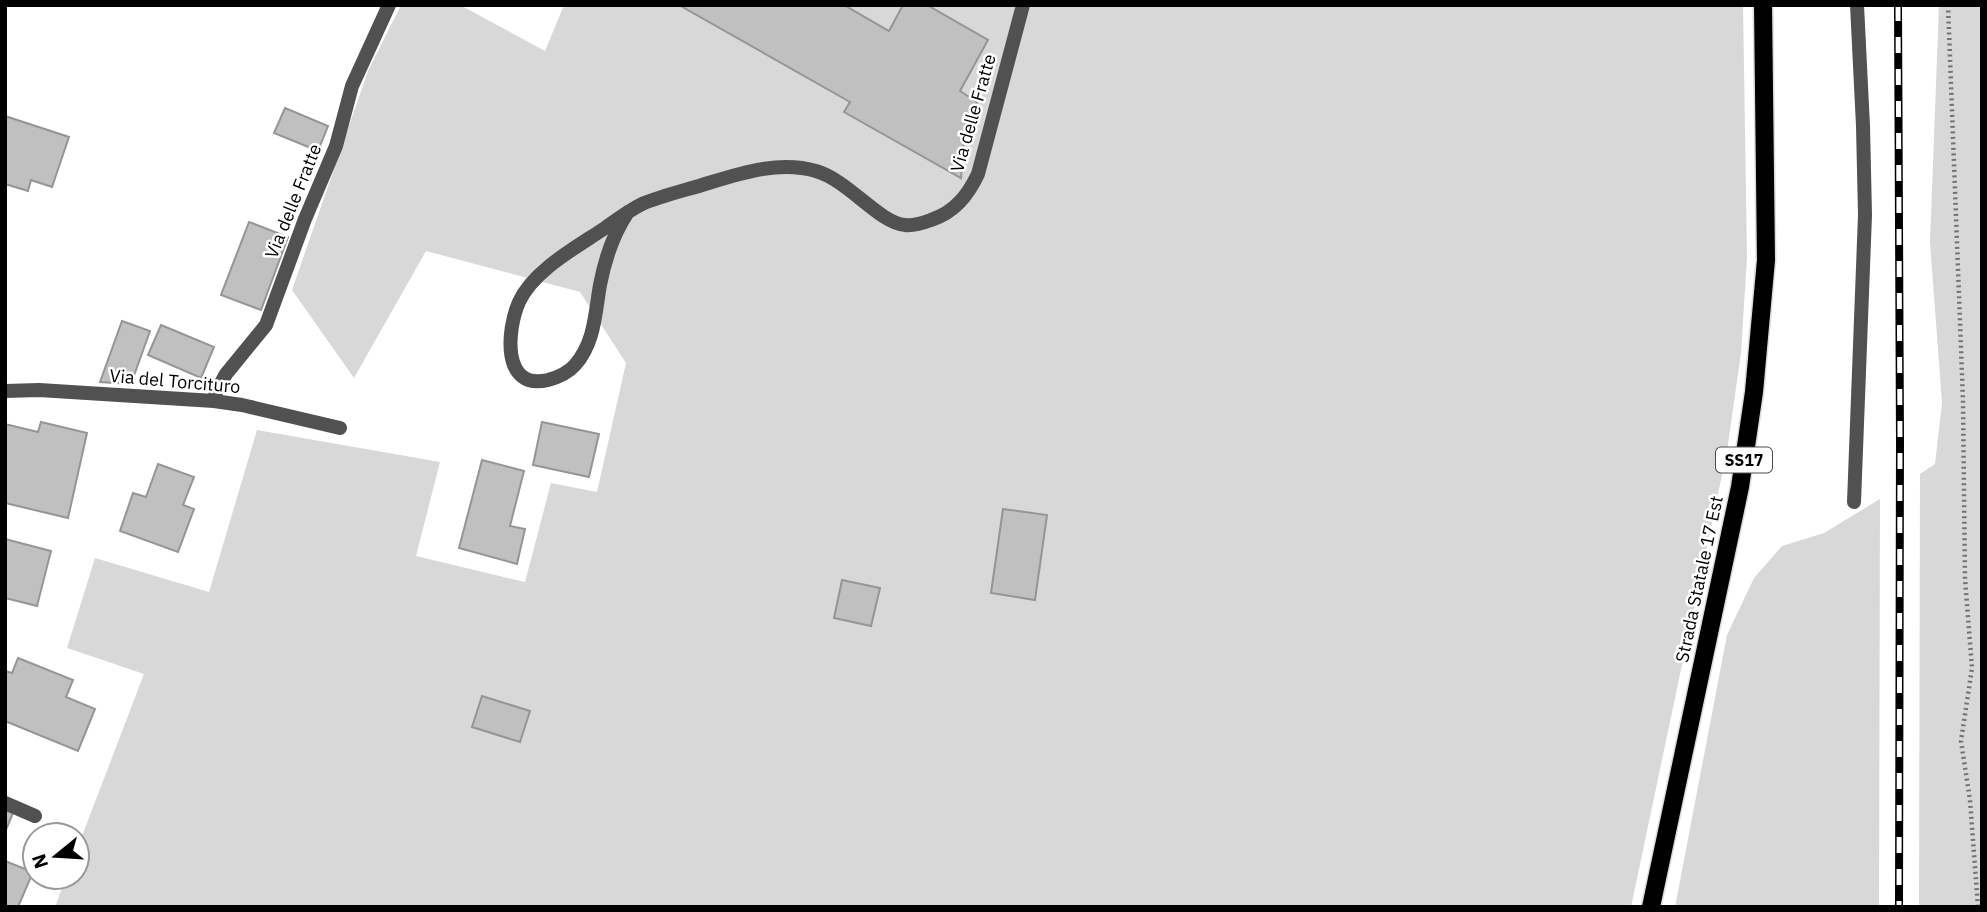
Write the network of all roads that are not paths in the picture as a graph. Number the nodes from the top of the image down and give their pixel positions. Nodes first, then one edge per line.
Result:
1 (389, 5) edge
2 (1023, 5) edge
3 (1763, 5) edge
4 (1857, 5) edge
5 (628, 212) junction
6 (5, 391) edge
7 (214, 401) junction
8 (340, 429) dead end
9 (1854, 502) dead end
10 (5, 803) edge
11 (35, 816) dead end
12 (1651, 907) edge

1 - 7 street, Via delle Fratte
2 - 5 street, Via delle Fratte
3 - 12 main road, Strada Statale 17 Est / SS17
4 - 9 street
5 - 5 street, Via delle Fratte
6 - 7 street, Via del Torcituro
7 - 8 street, Via del Torcituro
10 - 11 street

